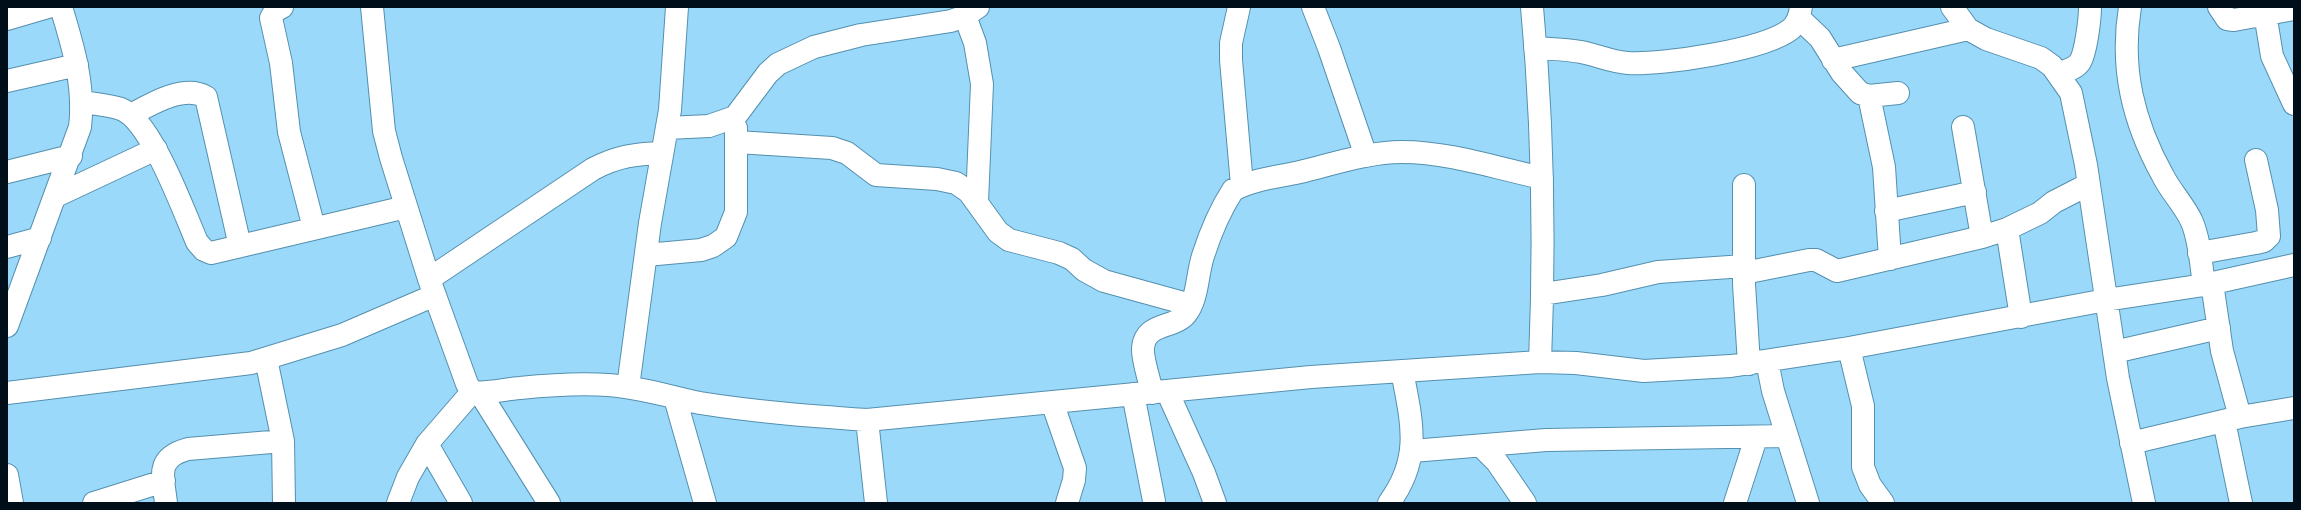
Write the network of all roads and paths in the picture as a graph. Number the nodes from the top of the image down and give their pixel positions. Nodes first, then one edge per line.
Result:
1 (48, 7) edge
2 (61, 7) edge
3 (282, 7) edge
4 (372, 7) edge
5 (677, 7) edge
6 (1239, 7) edge
7 (1313, 7) edge
8 (1532, 7) edge
9 (1952, 7) edge
10 (2090, 7) edge
11 (2130, 7) edge
12 (2219, 7) edge
13 (2294, 9) edge
14 (2264, 10) edge
15 (972, 12) edge
16 (1800, 12) edge
17 (7, 19) edge
18 (1968, 29) junction
19 (1535, 48) junction
20 (1833, 60) junction
21 (77, 65) junction
22 (2058, 74) junction
23 (7, 81) edge
24 (1898, 93) dead end
25 (1870, 96) junction
26 (82, 102) junction
27 (2294, 104) edge
28 (131, 115) junction
29 (735, 117) junction
30 (1963, 127) dead end
31 (667, 128) junction
32 (737, 142) junction
33 (156, 150) junction
34 (662, 153) junction
35 (71, 156) junction
36 (1366, 156) junction
37 (2256, 160) dead end
38 (7, 172) edge
39 (1542, 178) junction
40 (2088, 184) junction
41 (1242, 185) junction
42 (1744, 185) dead end
43 (1975, 192) junction
44 (56, 196) junction
45 (976, 202) junction
46 (406, 207) junction
47 (1886, 211) junction
48 (314, 228) junction
49 (2007, 229) junction
50 (1982, 237) junction
51 (40, 238) junction
52 (240, 246) junction
53 (7, 247) edge
54 (2199, 253) junction
55 (646, 255) junction
56 (1890, 259) junction
57 (2294, 265) edge
58 (1744, 269) junction
59 (2208, 284) junction
60 (432, 287) junction
61 (1543, 294) junction
62 (2106, 300) junction
63 (1191, 305) junction
64 (2021, 317) junction
65 (7, 326) edge
66 (2218, 328) junction
67 (1849, 348) junction
68 (2114, 352) junction
69 (266, 359) junction
70 (1540, 362) junction
71 (1758, 362) junction
72 (1402, 371) junction
73 (628, 387) junction
74 (476, 392) junction
75 (1151, 393) junction
76 (7, 394) edge
77 (675, 398) junction
78 (1052, 402) junction
79 (2294, 408) edge
80 (2232, 419) junction
81 (867, 420) junction
82 (1787, 436) junction
83 (1756, 438) junction
84 (283, 441) junction
85 (2131, 443) junction
86 (427, 444) junction
87 (1481, 446) junction
88 (1412, 451) junction
89 (7, 475) edge
90 (164, 481) junction
91 (1154, 501) dead end
92 (12, 503) edge
93 (94, 503) edge
94 (166, 503) edge
95 (284, 503) edge
96 (398, 503) edge
97 (461, 503) edge
98 (549, 503) edge
99 (704, 503) edge
100 (876, 503) edge
101 (1067, 503) edge
102 (1215, 503) edge
103 (1389, 503) edge
104 (1525, 503) edge
105 (1735, 503) edge
106 (1808, 503) edge
107 (1883, 503) edge
108 (2144, 503) edge
109 (2241, 503) edge

1 - 17 street
2 - 21 street
3 - 48 street
4 - 46 street
5 - 31 street
6 - 41 street
7 - 36 street
8 - 19 street
9 - 18 street
10 - 22 street
11 - 54 street
12 - 14 street
13 - 14 street
14 - 27 street
15 - 29 street
15 - 45 street
16 - 19 street
16 - 20 street
18 - 20 street
18 - 22 street
19 - 39 street
20 - 25 street
21 - 23 street
21 - 26 street
22 - 40 street
24 - 25 street
25 - 47 street
26 - 28 street
26 - 35 street
28 - 33 street
28 - 52 street
29 - 31 street
29 - 32 street
30 - 43 street
31 - 34 street
32 - 45 street
32 - 55 street
33 - 44 street
33 - 52 street
34 - 55 street
34 - 60 street
35 - 38 street
35 - 44 street
36 - 39 street
36 - 41 street
37 - 54 street
39 - 61 street
40 - 49 street
40 - 62 street
41 - 63 street
42 - 58 street
43 - 47 street
43 - 50 street
44 - 51 street
45 - 63 street
46 - 48 street
46 - 60 street
47 - 56 street
48 - 52 street
49 - 50 street
49 - 64 street
50 - 56 street
51 - 53 street
51 - 65 street
54 - 59 street
55 - 73 street
56 - 58 street
57 - 59 street
58 - 61 street
58 - 71 street
59 - 62 street
59 - 66 street
60 - 69 street
60 - 74 street
61 - 70 street
62 - 64 street
62 - 68 street
63 - 75 street
64 - 67 street
66 - 68 street
66 - 80 street
67 - 71 street
67 - 107 street
68 - 85 street
69 - 76 street
69 - 84 street
70 - 71 street
70 - 72 street
71 - 82 street
72 - 75 street
72 - 88 street
73 - 74 street
73 - 77 street
74 - 86 street
74 - 98 street
75 - 78 street
75 - 91 street
75 - 102 street
77 - 81 street
77 - 99 street
78 - 81 street
78 - 101 street
79 - 80 street
80 - 85 street
80 - 109 street
81 - 100 street
82 - 83 street
82 - 106 street
83 - 87 street
83 - 105 street
84 - 90 street
84 - 95 street
85 - 108 street
86 - 96 street
86 - 97 street
87 - 88 street
87 - 104 street
88 - 103 street
89 - 92 street
90 - 93 street
90 - 94 street

